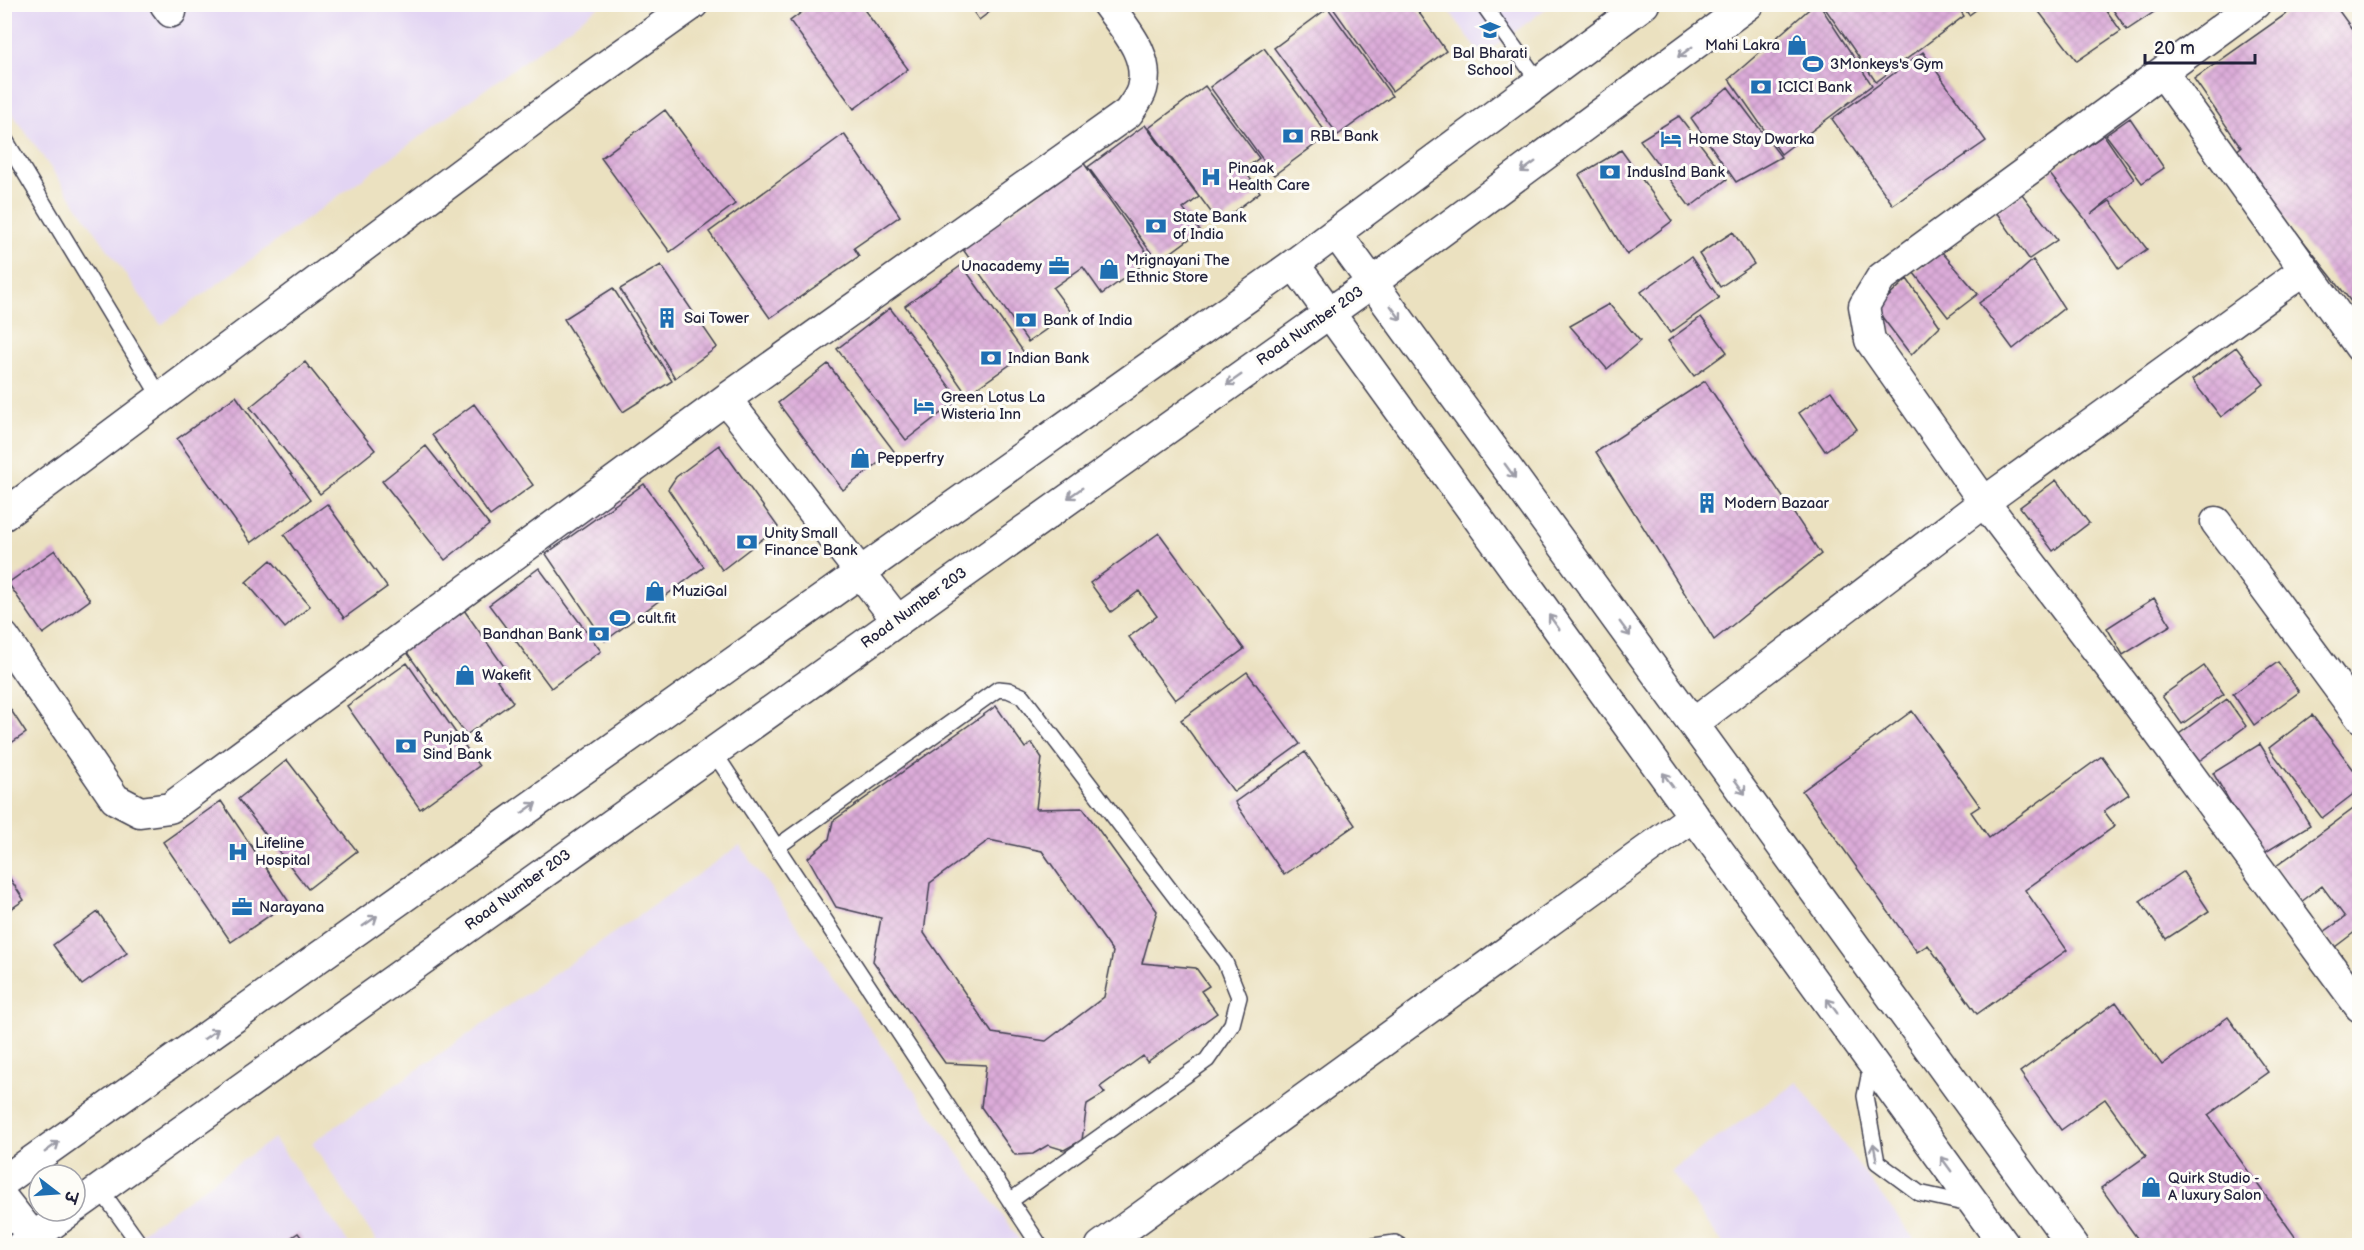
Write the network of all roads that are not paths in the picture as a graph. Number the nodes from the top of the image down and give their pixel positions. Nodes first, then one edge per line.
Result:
1 (693, 4) edge
2 (1107, 4) edge
3 (1483, 4) edge
4 (1644, 4) edge
5 (1749, 4) edge
6 (2255, 4) edge
7 (2163, 73) junction
8 (1539, 82) junction
9 (4, 138) edge
10 (1336, 233) junction
11 (1294, 264) junction
12 (2304, 270) junction
13 (1373, 282) junction
14 (1329, 312) junction
15 (2360, 347) edge
16 (161, 398) junction
17 (726, 399) junction
18 (1984, 502) junction
19 (4, 515) edge
20 (2216, 522) dead end
21 (860, 572) junction
22 (897, 620) junction
23 (4, 637) edge
24 (2360, 717) edge
25 (1694, 723) junction
26 (713, 751) junction
27 (1694, 816) junction
28 (777, 847) junction
29 (2357, 997) edge
30 (1872, 1061) junction
31 (4, 1181) edge
32 (100, 1189) junction
33 (87, 1198) edge
34 (4, 1200) edge
35 (1010, 1201) junction
36 (1976, 1206) junction
37 (53, 1223) edge
38 (27, 1241) edge
39 (141, 1245) edge
40 (1040, 1245) edge
41 (1101, 1245) edge
42 (1374, 1245) edge
43 (1400, 1245) edge
44 (2005, 1245) edge
45 (2073, 1245) edge

1 - 16 street
2 - 17 street
3 - 8 lane
4 - 8 street
5 -> 13 street, Road Number 203
6 - 7 street
7 - 12 street
7 - 18 street
8 - 10 street
9 - 16 lane
10 - 11 street
10 - 13 street
11 - 14 street
11 - 21 street
12 - 15 street
12 - 18 street
13 - 14 street, Road Number 203
13 -> 25 street
14 -> 22 street, Road Number 203
27 -> 14 street
16 - 19 street
17 - 21 street
17 - 23 street
18 - 25 street
18 - 29 street
20 - 24 street
21 - 22 street
31 -> 21 street
22 - 26 street, Road Number 203
25 -> 45 street
26 - 28 lane
26 - 32 street, Road Number 203
30 -> 27 street
27 - 41 street
28 - 35 lane
28 - 35 lane
36 -> 30 street
36 -> 30 lane
32 - 33 street, Road Number 203
32 - 39 lane
34 - 38 street
35 - 40 lane
36 - 44 street
37 - 38 street
42 - 43 lane

